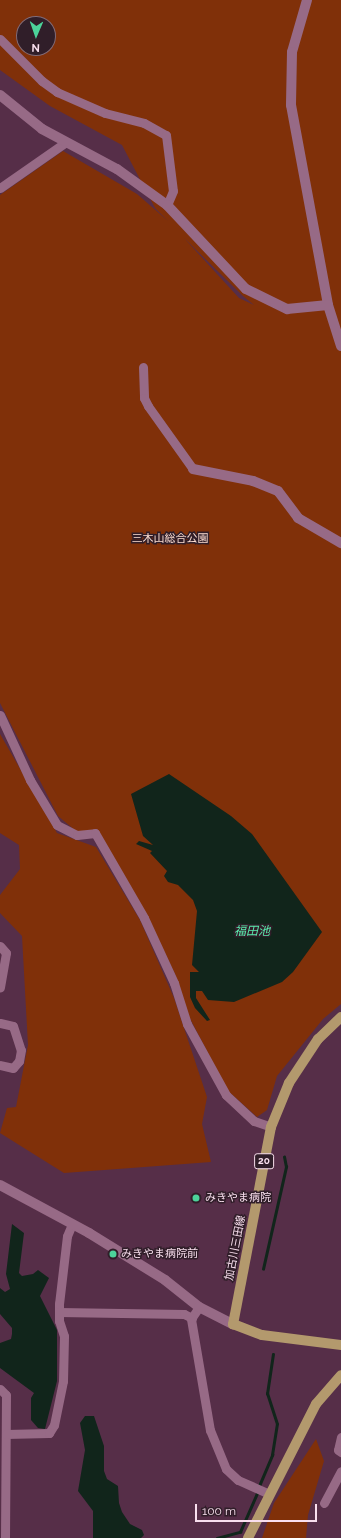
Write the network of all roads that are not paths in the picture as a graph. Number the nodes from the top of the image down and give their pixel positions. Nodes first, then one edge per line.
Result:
1 (307, 0) edge
2 (0, 39) edge
3 (0, 95) edge
4 (66, 142) junction
5 (0, 188) edge
6 (167, 205) junction
7 (328, 305) junction
8 (341, 346) edge
9 (143, 367) dead end
10 (193, 470) joint
11 (341, 543) edge
12 (0, 715) edge
13 (0, 946) edge
14 (0, 987) edge
15 (341, 1017) edge
16 (0, 1023) edge
17 (0, 1066) edge
18 (271, 1127) junction
19 (0, 1186) edge
20 (72, 1224) junction
21 (199, 1307) junction
22 (59, 1312) junction
23 (192, 1318) junction
24 (233, 1324) junction
25 (341, 1345) edge
26 (341, 1376) edge
27 (0, 1388) edge
28 (6, 1434) junction
29 (341, 1436) edge
30 (341, 1452) edge
31 (3, 1456) edge
32 (341, 1471) edge
33 (269, 1494) junction
34 (324, 1503) dead end
35 (5, 1538) edge
36 (248, 1538) edge

1 - 7 street
2 - 6 street
3 - 4 street
4 - 5 street
4 - 6 street
6 - 7 street
7 - 8 street
9 - 10 street
10 - 11 street
12 - 18 street
13 - 14 street
15 - 18 main road, 加古川三田線 / 20
16 - 17 street
18 - 24 main road, 加古川三田線 / 20
19 - 20 street
20 - 21 street
20 - 22 street
21 - 23 street
21 - 24 street
22 - 23 street
22 - 28 street
23 - 33 street
24 - 25 main road
26 - 33 main road
27 - 28 street
28 - 31 street
29 - 30 street
31 - 35 street
32 - 34 street
33 - 36 main road

